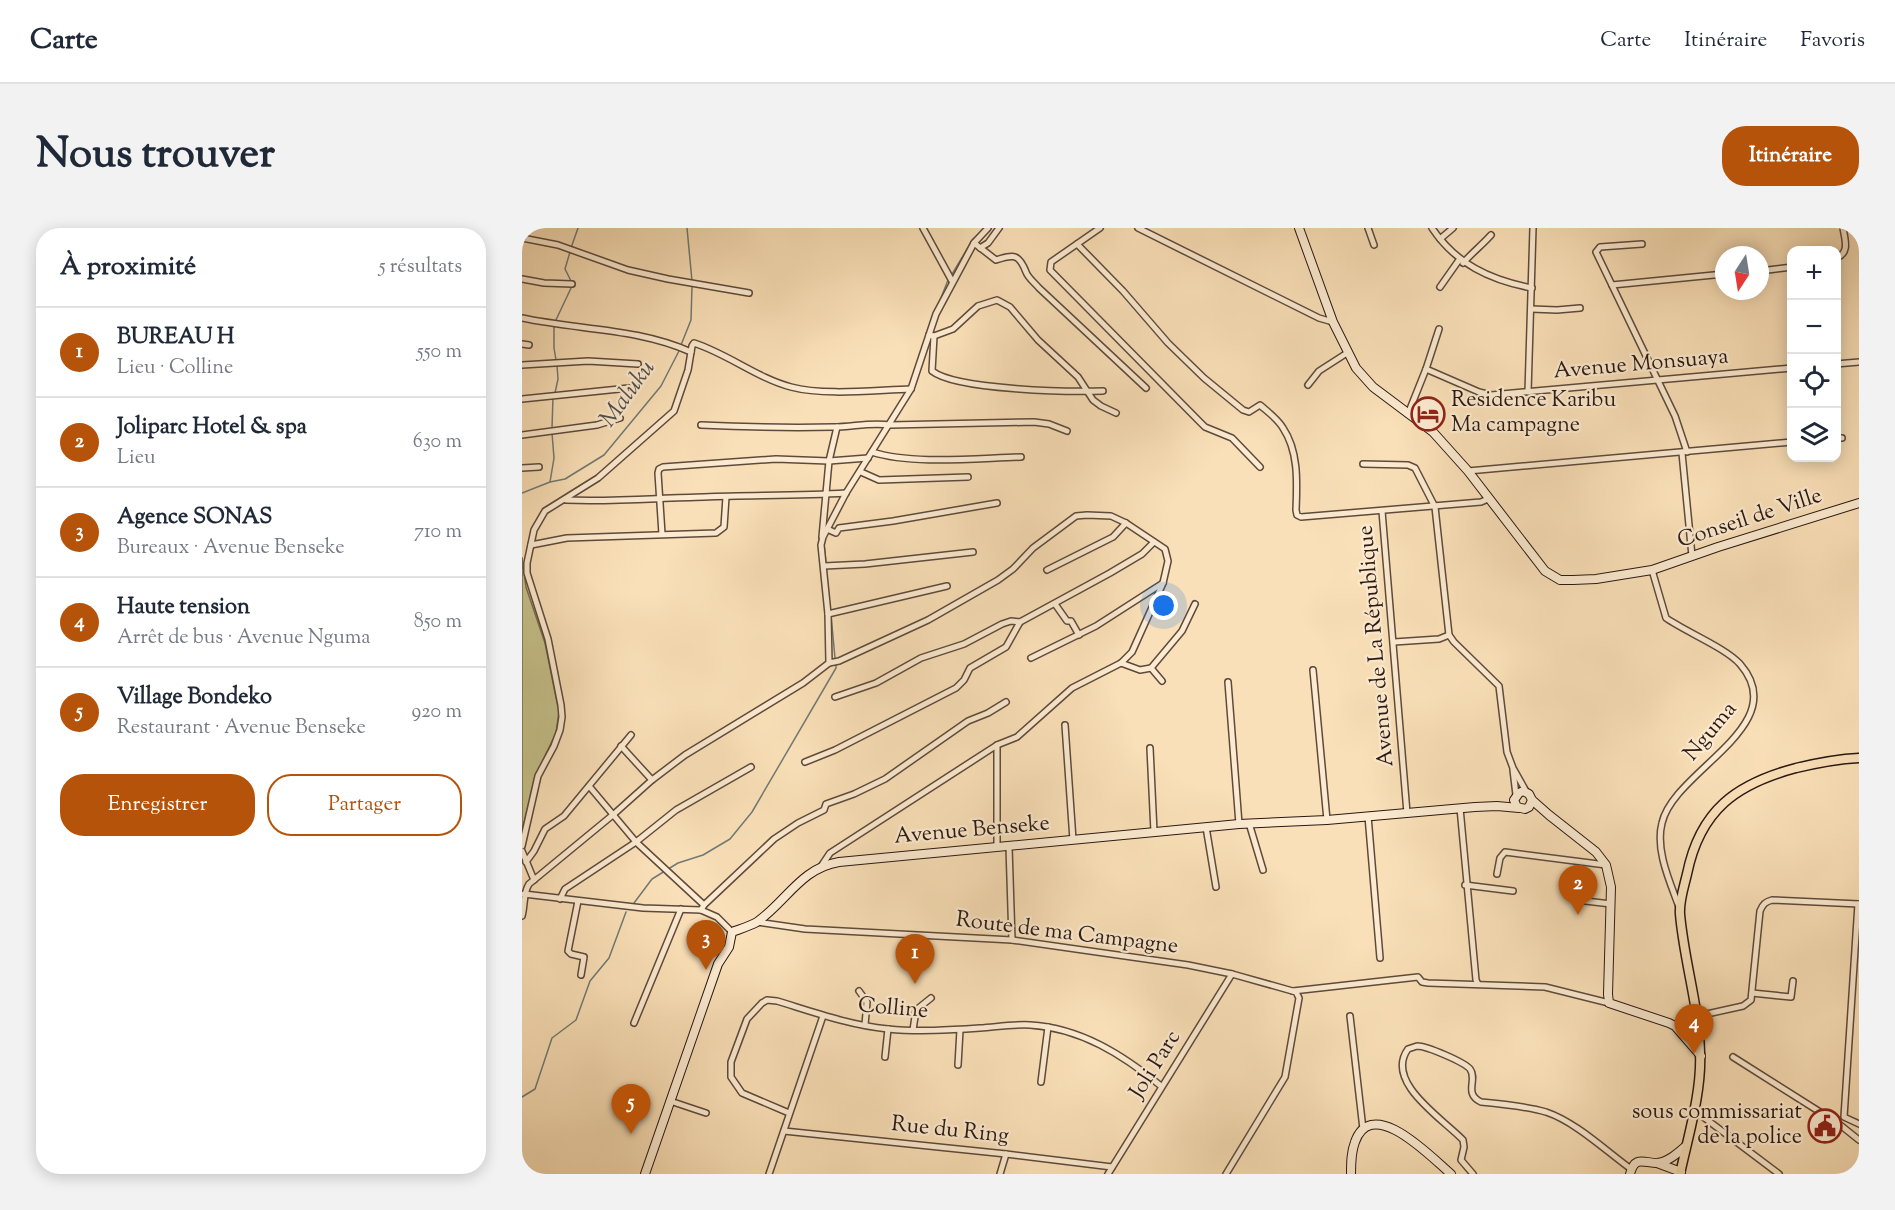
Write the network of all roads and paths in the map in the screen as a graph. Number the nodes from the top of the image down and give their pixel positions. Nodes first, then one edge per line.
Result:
1 (923, 228) edge
2 (988, 228) edge
3 (999, 228) edge
4 (1100, 228) edge
5 (1138, 228) edge
6 (1299, 228) edge
7 (1368, 228) edge
8 (1432, 228) edge
9 (1453, 228) edge
10 (1533, 228) edge
11 (1843, 228) edge
12 (1491, 234) dead end
13 (522, 238) edge
14 (1440, 239) junction
15 (974, 243) junction
16 (1077, 244) junction
17 (1642, 244) dead end
18 (1374, 245) dead end
19 (979, 248) junction
20 (1841, 256) edge
21 (1461, 261) junction
22 (1787, 268) edge
23 (1769, 270) edge
24 (1715, 275) edge
25 (522, 279) edge
26 (952, 281) junction
27 (572, 284) dead end
28 (1612, 285) junction
29 (1440, 287) dead end
30 (1532, 288) junction
31 (749, 293) dead end
32 (1580, 308) dead end
33 (1530, 309) junction
34 (522, 318) edge
35 (1333, 322) junction
36 (1439, 329) dead end
37 (932, 336) junction
38 (522, 344) edge
39 (529, 345) dead end
40 (688, 351) junction
41 (1347, 353) junction
42 (1859, 362) edge
43 (638, 364) dead end
44 (1841, 364) edge
45 (522, 365) edge
46 (1787, 368) edge
47 (1426, 369) junction
48 (1658, 380) junction
49 (1308, 385) dead end
50 (629, 388) dead end
51 (1146, 388) dead end
52 (911, 389) junction
53 (1103, 391) dead end
54 (1087, 392) junction
55 (1528, 392) junction
56 (522, 399) edge
57 (1116, 413) dead end
58 (1408, 414) junction
59 (620, 418) dead end
60 (701, 425) dead end
61 (890, 425) junction
62 (837, 428) junction
63 (1067, 431) dead end
64 (522, 435) edge
65 (1787, 442) edge
66 (872, 452) junction
67 (1684, 452) junction
68 (1021, 457) dead end
69 (868, 458) junction
70 (829, 461) junction
71 (1363, 464) dead end
72 (539, 467) dead end
73 (1260, 467) dead end
74 (522, 468) edge
75 (1468, 471) junction
76 (861, 472) junction
77 (968, 477) dead end
78 (846, 493) junction
79 (825, 494) junction
80 (726, 497) junction
81 (1488, 498) junction
82 (565, 500) junction
83 (659, 500) junction
84 (997, 503) dead end
85 (1859, 503) edge
86 (1436, 507) junction
87 (1382, 512) junction
88 (1126, 523) junction
89 (830, 531) junction
90 (662, 534) junction
91 (1154, 542) junction
92 (531, 545) junction
93 (821, 545) junction
94 (973, 552) dead end
95 (1692, 556) junction
96 (824, 566) junction
97 (1047, 570) dead end
98 (1652, 570) junction
99 (1163, 583) junction
100 (947, 586) dead end
101 (1055, 604) junction
102 (1195, 604) dead end
103 (828, 614) junction
104 (1020, 622) junction
105 (1080, 635) junction
106 (1449, 635) junction
107 (1394, 642) junction
108 (1031, 658) dead end
109 (829, 663) junction
110 (1121, 663) junction
111 (1151, 668) junction
112 (1313, 670) dead end
113 (1162, 681) dead end
114 (1228, 682) dead end
115 (835, 697) dead end
116 (1006, 702) dead end
117 (1065, 725) dead end
118 (632, 735) dead end
119 (997, 745) junction
120 (621, 746) junction
121 (1150, 748) dead end
122 (1859, 758) edge
123 (804, 762) dead end
124 (751, 767) dead end
125 (1513, 768) junction
126 (652, 780) junction
127 (589, 786) junction
128 (1530, 796) junction
129 (1515, 798) junction
130 (1497, 806) junction
131 (1460, 808) junction
132 (1522, 809) junction
133 (1407, 813) junction
134 (614, 814) junction
135 (1548, 815) junction
136 (1368, 816) junction
137 (1327, 820) junction
138 (1239, 824) junction
139 (1249, 824) junction
140 (1206, 827) junction
141 (1154, 832) junction
142 (1073, 840) junction
143 (636, 842) junction
144 (522, 846) edge
145 (1009, 846) junction
146 (997, 847) junction
147 (522, 851) edge
148 (526, 862) junction
149 (822, 865) junction
150 (1606, 865) junction
151 (1263, 870) dead end
152 (1497, 874) dead end
153 (534, 880) junction
154 (1466, 885) junction
155 (1216, 887) dead end
156 (1513, 891) dead end
157 (523, 894) edge
158 (560, 899) junction
159 (1577, 900) dead end
160 (578, 901) junction
161 (1611, 904) junction
162 (1858, 904) edge
163 (524, 906) edge
164 (703, 907) junction
165 (681, 909) junction
166 (1680, 911) junction
167 (522, 916) edge
168 (757, 922) junction
169 (732, 932) junction
170 (1012, 940) junction
171 (1380, 958) dead end
172 (1233, 974) junction
173 (581, 975) dead end
174 (1793, 981) dead end
175 (1481, 985) junction
176 (859, 991) dead end
177 (1295, 992) junction
178 (1752, 993) junction
179 (931, 998) dead end
180 (1610, 1003) junction
181 (823, 1016) junction
182 (1350, 1016) dead end
183 (1698, 1016) junction
184 (1850, 1017) junction
185 (1859, 1018) edge
186 (634, 1023) dead end
187 (865, 1025) junction
188 (1048, 1027) junction
189 (888, 1029) junction
190 (913, 1030) junction
191 (960, 1030) junction
192 (1701, 1056) junction
193 (885, 1057) dead end
194 (1733, 1057) dead end
195 (958, 1065) dead end
196 (1041, 1082) dead end
197 (1161, 1086) junction
198 (670, 1101) junction
199 (1693, 1110) junction
200 (706, 1113) dead end
201 (789, 1113) junction
202 (1844, 1117) junction
203 (1839, 1124) junction
204 (1859, 1124) edge
205 (1363, 1129) junction
206 (784, 1131) junction
207 (1859, 1140) edge
208 (1686, 1146) junction
209 (1006, 1154) junction
210 (1658, 1163) junction
211 (1112, 1167) junction
212 (1631, 1172) edge
213 (1680, 1173) edge
214 (645, 1174) edge
215 (769, 1174) edge
216 (1000, 1174) edge
217 (1108, 1174) edge
218 (1226, 1174) edge
219 (1351, 1174) edge
220 (1452, 1174) edge
221 (1473, 1174) edge
222 (1779, 1174) edge

1 - 26 street
2 - 15 street
3 - 19 street
4 - 16 street
5 - 35 street
6 - 35 street, Conseil de Ville
7 - 18 street
8 - 14 street
9 - 14 street
10 - 30 street
11 - 20 street
12 - 21 street
13 - 31 street
14 - 21 street
15 - 19 street
15 - 26 street
16 - 73 street
16 - 87 street
17 - 28 street
19 - 51 street
21 - 29 street
21 - 30 street
22 - 23 street
24 - 28 street
25 - 27 street
26 - 37 street
28 - 48 street
30 - 33 street
32 - 33 street
33 - 55 street
34 - 40 street
35 - 41 street, Conseil de Ville
36 - 47 street
37 - 52 street
37 - 54 street
37 - 54 street
38 - 39 street
40 - 52 street
40 - 82 street
41 - 49 street
41 - 58 street, Conseil de Ville
42 - 44 street
43 - 45 street
46 - 48 street, Avenue Monsuaya
47 - 55 street, Avenue Monsuaya
47 - 58 street
48 - 55 street, Avenue Monsuaya
48 - 67 street
50 - 56 street
52 - 61 street
53 - 54 street
54 - 57 street
58 - 75 street, Conseil de Ville
59 - 64 street
60 - 62 street
61 - 62 street
61 - 63 street
61 - 66 street
62 - 70 street
65 - 67 street
66 - 68 street
66 - 69 street
67 - 75 street
67 - 95 street
69 - 70 street
69 - 76 street
70 - 79 street
70 - 83 street
71 - 86 street
72 - 74 street
75 - 81 street, Conseil de Ville
76 - 77 street
76 - 78 street
78 - 79 street
78 - 89 street
79 - 80 street
79 - 93 street
80 - 83 street
80 - 90 street
81 - 86 street, Avenue de La République
81 - 98 street, Conseil de Ville
82 - 83 street
82 - 92 street
83 - 90 street
84 - 89 street
85 - 95 street, Conseil de Ville
86 - 87 street, Avenue de La République
86 - 106 street
87 - 107 street, Avenue de La République
88 - 91 street
88 - 97 street
88 - 109 street
89 - 93 street
90 - 92 street
91 - 99 street
91 - 101 street
92 - 144 street
93 - 96 street
94 - 96 street
95 - 98 street, Conseil de Ville
96 - 103 street
98 - 166 street, Nguma
99 - 105 street
99 - 110 street
100 - 103 street
101 - 104 street
101 - 105 street
102 - 111 street
103 - 109 street
104 - 115 street
104 - 123 street
105 - 108 street
106 - 107 street
106 - 125 street
107 - 133 street, Avenue de La République
109 - 126 street
110 - 111 street
110 - 119 street
111 - 113 street
112 - 137 street
114 - 138 street
116 - 164 street
117 - 142 street
118 - 120 street
119 - 146 street
119 - 149 street
120 - 126 street
120 - 127 street
121 - 141 street
122 - 166 main road
124 - 143 street
125 - 128 street
125 - 129 street
126 - 134 street
127 - 134 street
127 - 148 street
128 - 129 street
128 - 132 street
128 - 135 street
129 - 130 street
129 - 132 street
130 - 131 street, Avenue Benseke
130 - 132 street
131 - 133 street, Avenue Benseke
131 - 154 street
132 - 135 street
133 - 136 street, Avenue Benseke
134 - 143 street
134 - 153 street
135 - 150 street
136 - 137 street, Avenue Benseke
136 - 171 street
137 - 139 street, Avenue Benseke
138 - 139 street, Avenue Benseke
138 - 140 street, Avenue Benseke
139 - 151 street
140 - 141 street, Avenue Benseke
140 - 155 street
141 - 142 street, Avenue Benseke
142 - 145 street, Avenue Benseke
143 - 158 street
143 - 164 street
145 - 146 street, Avenue Benseke
145 - 170 street
146 - 149 street, Avenue Benseke
147 - 148 street
148 - 153 street
149 - 168 street, Avenue Benseke
150 - 152 street
150 - 161 street
153 - 157 street
154 - 156 street
154 - 175 street
157 - 158 street
157 - 163 street
158 - 160 street
159 - 161 street
160 - 165 street
160 - 173 street
161 - 180 street
162 - 178 street
162 - 184 street
163 - 167 street
164 - 165 street
164 - 169 street
165 - 186 street
166 - 183 main road
168 - 169 street, Avenue Benseke
168 - 170 street, Route de ma Campagne
169 - 198 street
170 - 172 street, Route de ma Campagne
172 - 177 street, Route de ma Campagne
172 - 197 street, Joli Parc
174 - 178 street
175 - 177 street
175 - 180 street
176 - 187 street
177 - 218 street
178 - 183 street
179 - 190 street
180 - 192 street
181 - 187 street, Colline
181 - 201 street
181 - 201 street, Colline
182 - 205 street
183 - 192 main road
184 - 185 street
184 - 202 street
187 - 189 street, Colline
188 - 191 street, Colline
188 - 196 street
188 - 197 street, Colline
189 - 190 street, Colline
189 - 193 street
190 - 191 street, Colline
191 - 195 street
192 - 199 main road
194 - 203 street
197 - 211 street, Joli Parc
198 - 200 street
198 - 214 street
199 - 208 main road
199 - 222 street
201 - 206 street
202 - 203 street
202 - 204 street
203 - 207 street
205 - 219 street
205 - 220 street
206 - 209 street, Rue du Ring
206 - 215 street
208 - 210 street
208 - 213 main road
209 - 211 street, Rue du Ring
209 - 216 street
210 - 212 street
210 - 213 street
211 - 217 street, Joli Parc
212 - 221 street

